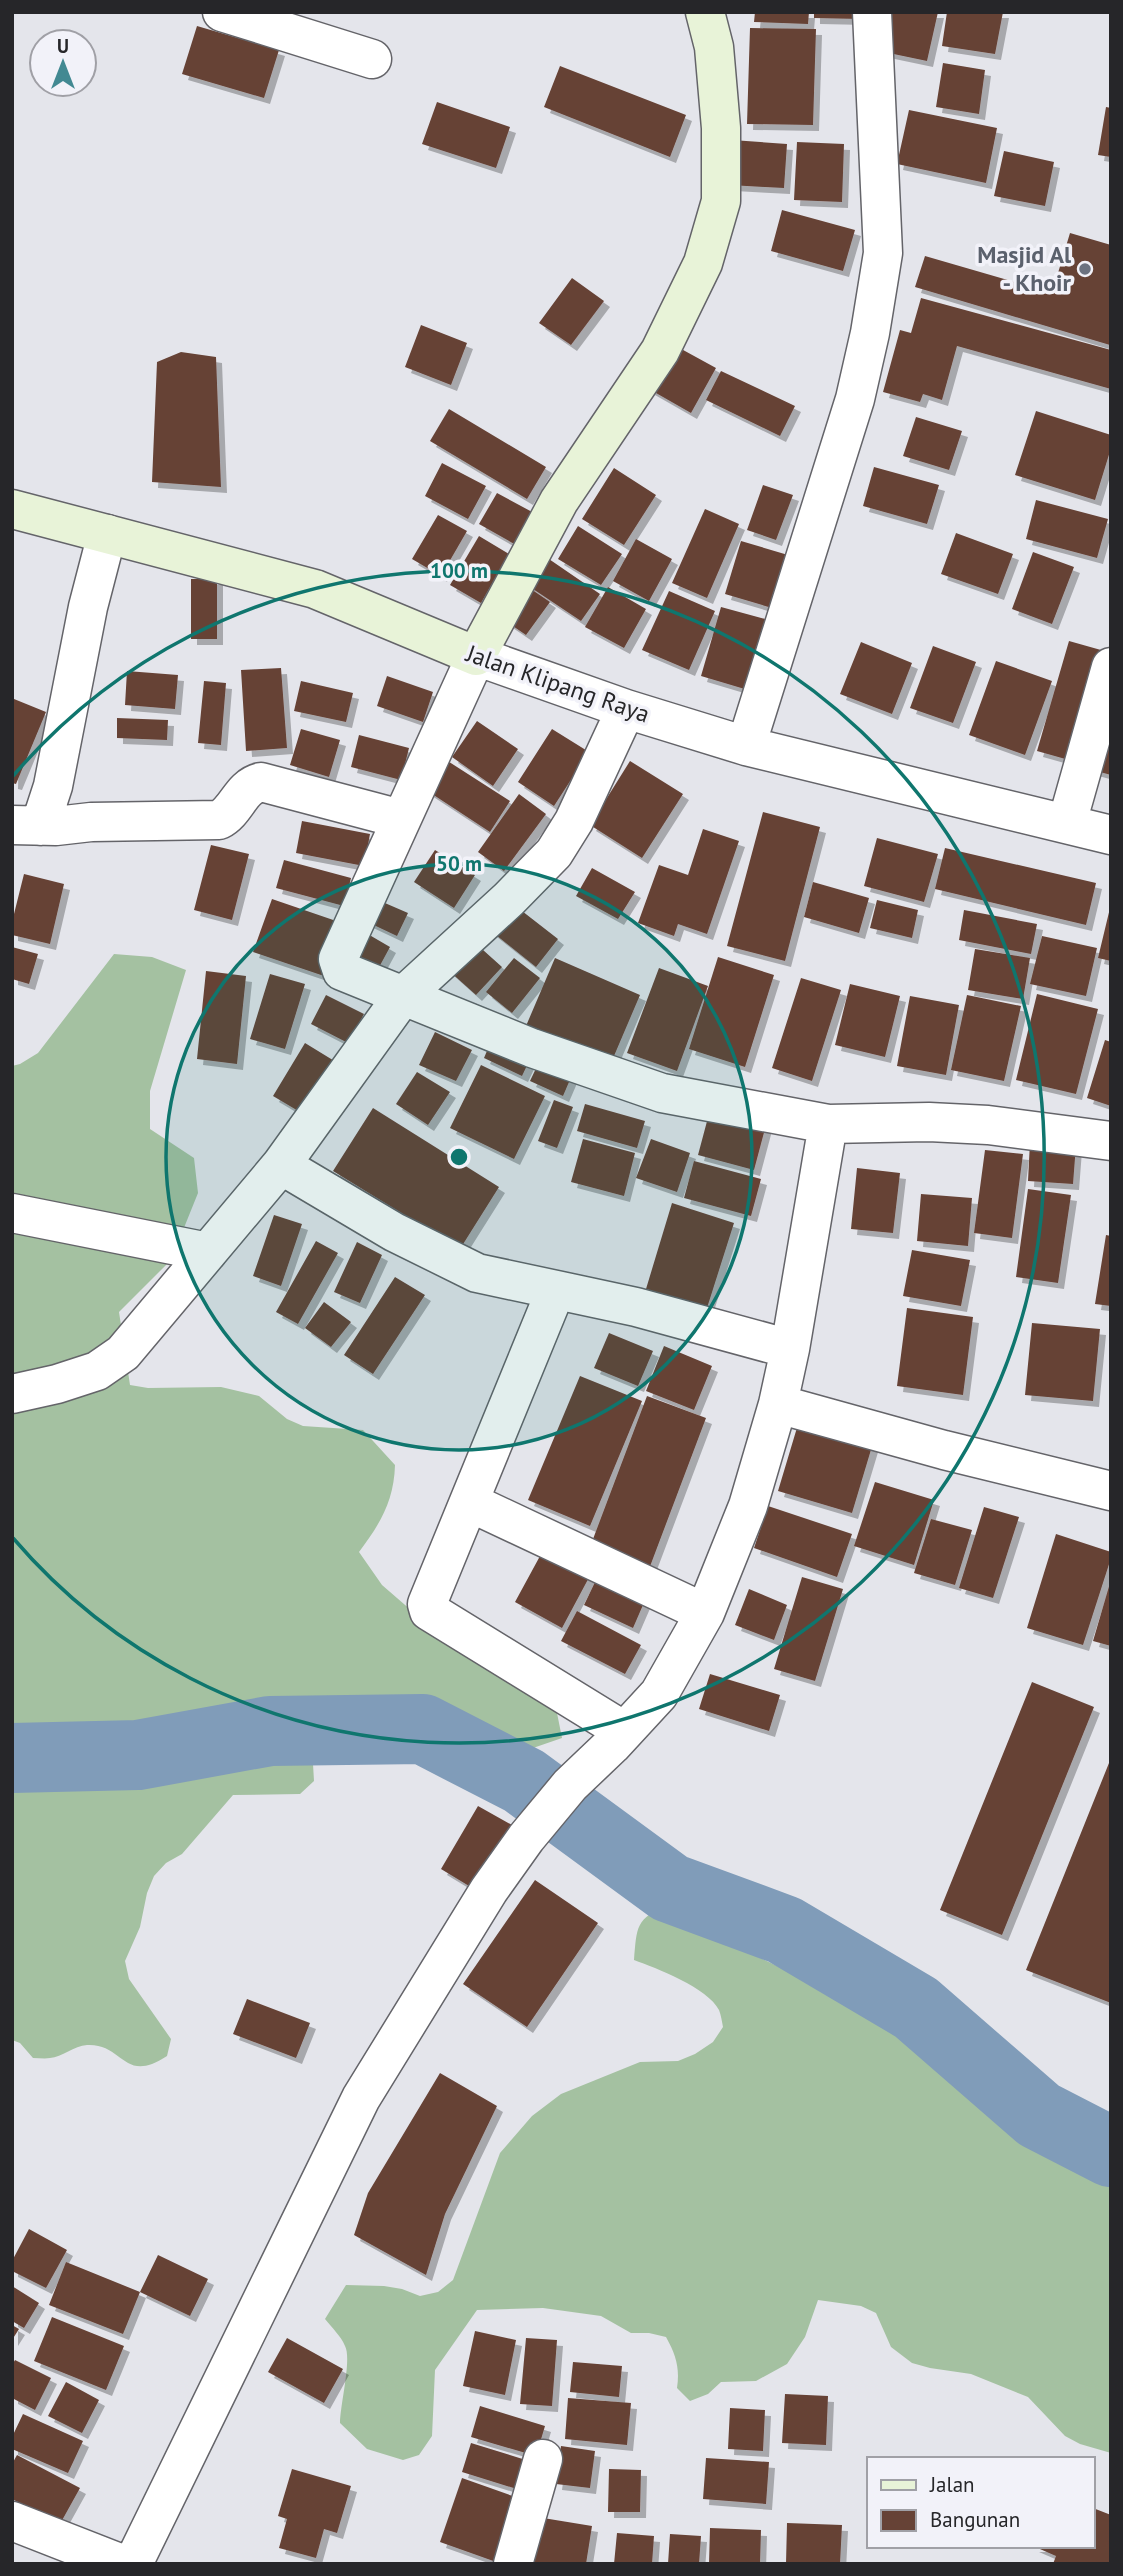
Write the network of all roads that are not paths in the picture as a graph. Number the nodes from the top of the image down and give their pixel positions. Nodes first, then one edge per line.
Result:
1 (222, 12) edge
2 (705, 12) edge
3 (872, 12) edge
4 (372, 59) dead end
5 (12, 509) edge
6 (107, 534) junction
7 (476, 656) junction
8 (1111, 667) edge
9 (626, 709) junction
10 (746, 746) junction
11 (401, 820) junction
12 (1067, 823) junction
13 (26, 825) edge
14 (1111, 835) edge
15 (402, 997) junction
16 (828, 1124) junction
17 (1111, 1141) edge
18 (281, 1165) junction
19 (12, 1213) edge
20 (208, 1252) junction
21 (555, 1292) junction
22 (790, 1349) junction
23 (12, 1394) edge
24 (778, 1404) junction
25 (1111, 1491) edge
26 (469, 1502) junction
27 (705, 1613) junction
28 (624, 1731) junction
29 (543, 2459) dead end
30 (12, 2521) edge
31 (122, 2564) edge
32 (133, 2564) edge
33 (513, 2564) edge

1 - 4 street
2 - 7 main road
3 - 10 street
5 - 6 main road, Jalan Klipang Raya
6 - 7 main road, Jalan Klipang Raya
6 - 13 street
7 - 9 street, Jalan Klipang Raya
7 - 11 street
8 - 12 street
9 - 10 street, Jalan Klipang Raya
9 - 15 street
10 - 12 street, Jalan Klipang Raya
11 - 13 street
11 - 15 street
12 - 14 street, Jalan Klipang Raya
15 - 16 street
15 - 18 street
16 - 17 street
16 - 22 street
18 - 20 street
18 - 21 street
19 - 20 street
20 - 23 street
21 - 22 street
21 - 26 street
22 - 24 street
24 - 25 street
24 - 27 street
26 - 27 street
26 - 28 street
27 - 28 street
28 - 32 street
29 - 33 street
30 - 31 street

